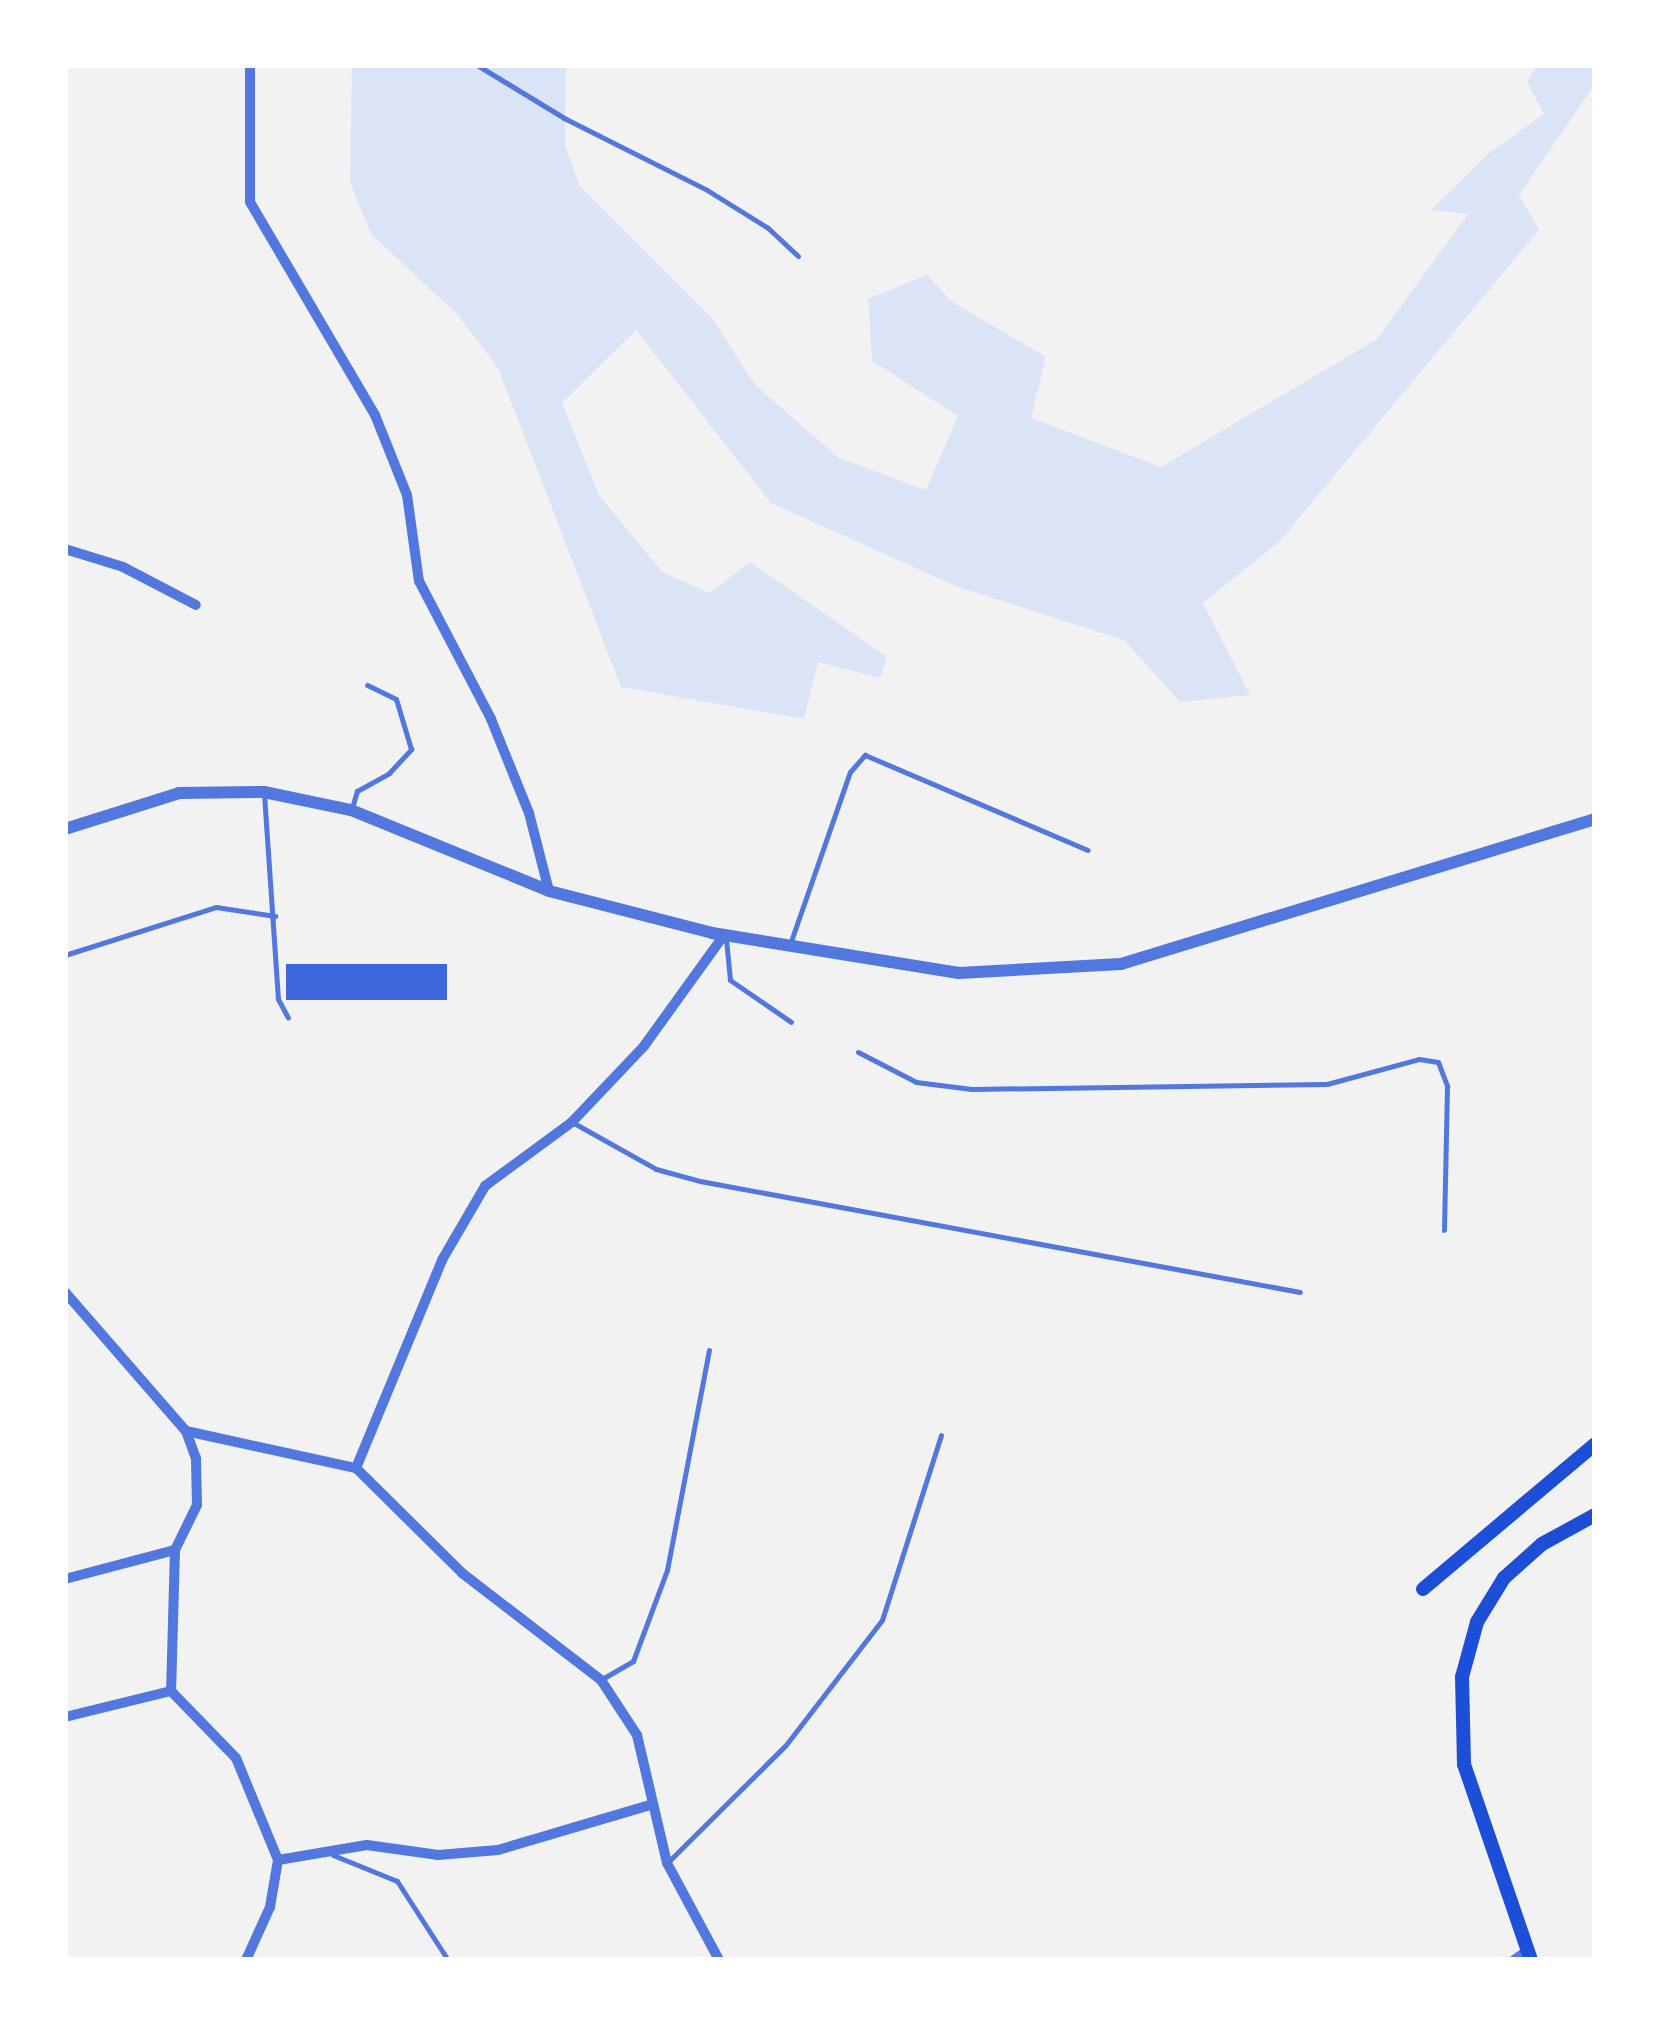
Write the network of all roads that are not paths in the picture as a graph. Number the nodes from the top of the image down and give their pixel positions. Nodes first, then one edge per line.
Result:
1 (250, 65) edge
2 (477, 65) edge
3 (798, 256) dead end
4 (65, 549) edge
5 (196, 605) dead end
6 (366, 685) dead end
7 (264, 792) junction
8 (351, 810) junction
9 (1595, 819) edge
10 (65, 829) edge
11 (1088, 850) dead end
12 (549, 891) junction
13 (275, 916) junction
14 (724, 935) junction
15 (789, 945) junction
16 (65, 955) edge
17 (288, 1018) dead end
18 (791, 1022) dead end
19 (858, 1052) dead end
20 (572, 1122) junction
21 (1444, 1230) dead end
22 (65, 1292) edge
23 (1300, 1292) dead end
24 (709, 1350) dead end
25 (186, 1431) junction
26 (941, 1435) dead end
27 (1595, 1444) edge
28 (356, 1468) junction
29 (1595, 1515) edge
30 (175, 1550) junction
31 (65, 1580) edge
32 (1422, 1589) dead end
33 (601, 1680) junction
34 (171, 1691) junction
35 (65, 1716) edge
36 (650, 1805) junction
37 (333, 1855) junction
38 (278, 1860) junction
39 (667, 1863) junction
40 (1529, 1955) edge
41 (246, 1960) edge
42 (448, 1960) edge
43 (719, 1960) edge
44 (1514, 1960) edge

1 - 12 street
2 - 3 lane
4 - 5 street
6 - 8 lane
7 - 8 street
7 - 10 street
7 - 13 lane
8 - 12 street
9 - 15 street
11 - 15 lane
12 - 14 street
13 - 16 lane
13 - 17 lane
14 - 15 street
14 - 18 lane
14 - 20 street
19 - 21 lane
20 - 23 lane
20 - 28 street
22 - 25 street
24 - 33 lane
25 - 28 street
25 - 30 street
26 - 39 lane
27 - 32 main road
28 - 33 street
29 - 40 main road
30 - 31 street
30 - 34 street
33 - 36 street
34 - 35 street
34 - 38 street
36 - 37 street
36 - 39 street
37 - 38 street
37 - 42 lane
38 - 41 street
39 - 43 street
40 - 44 street

